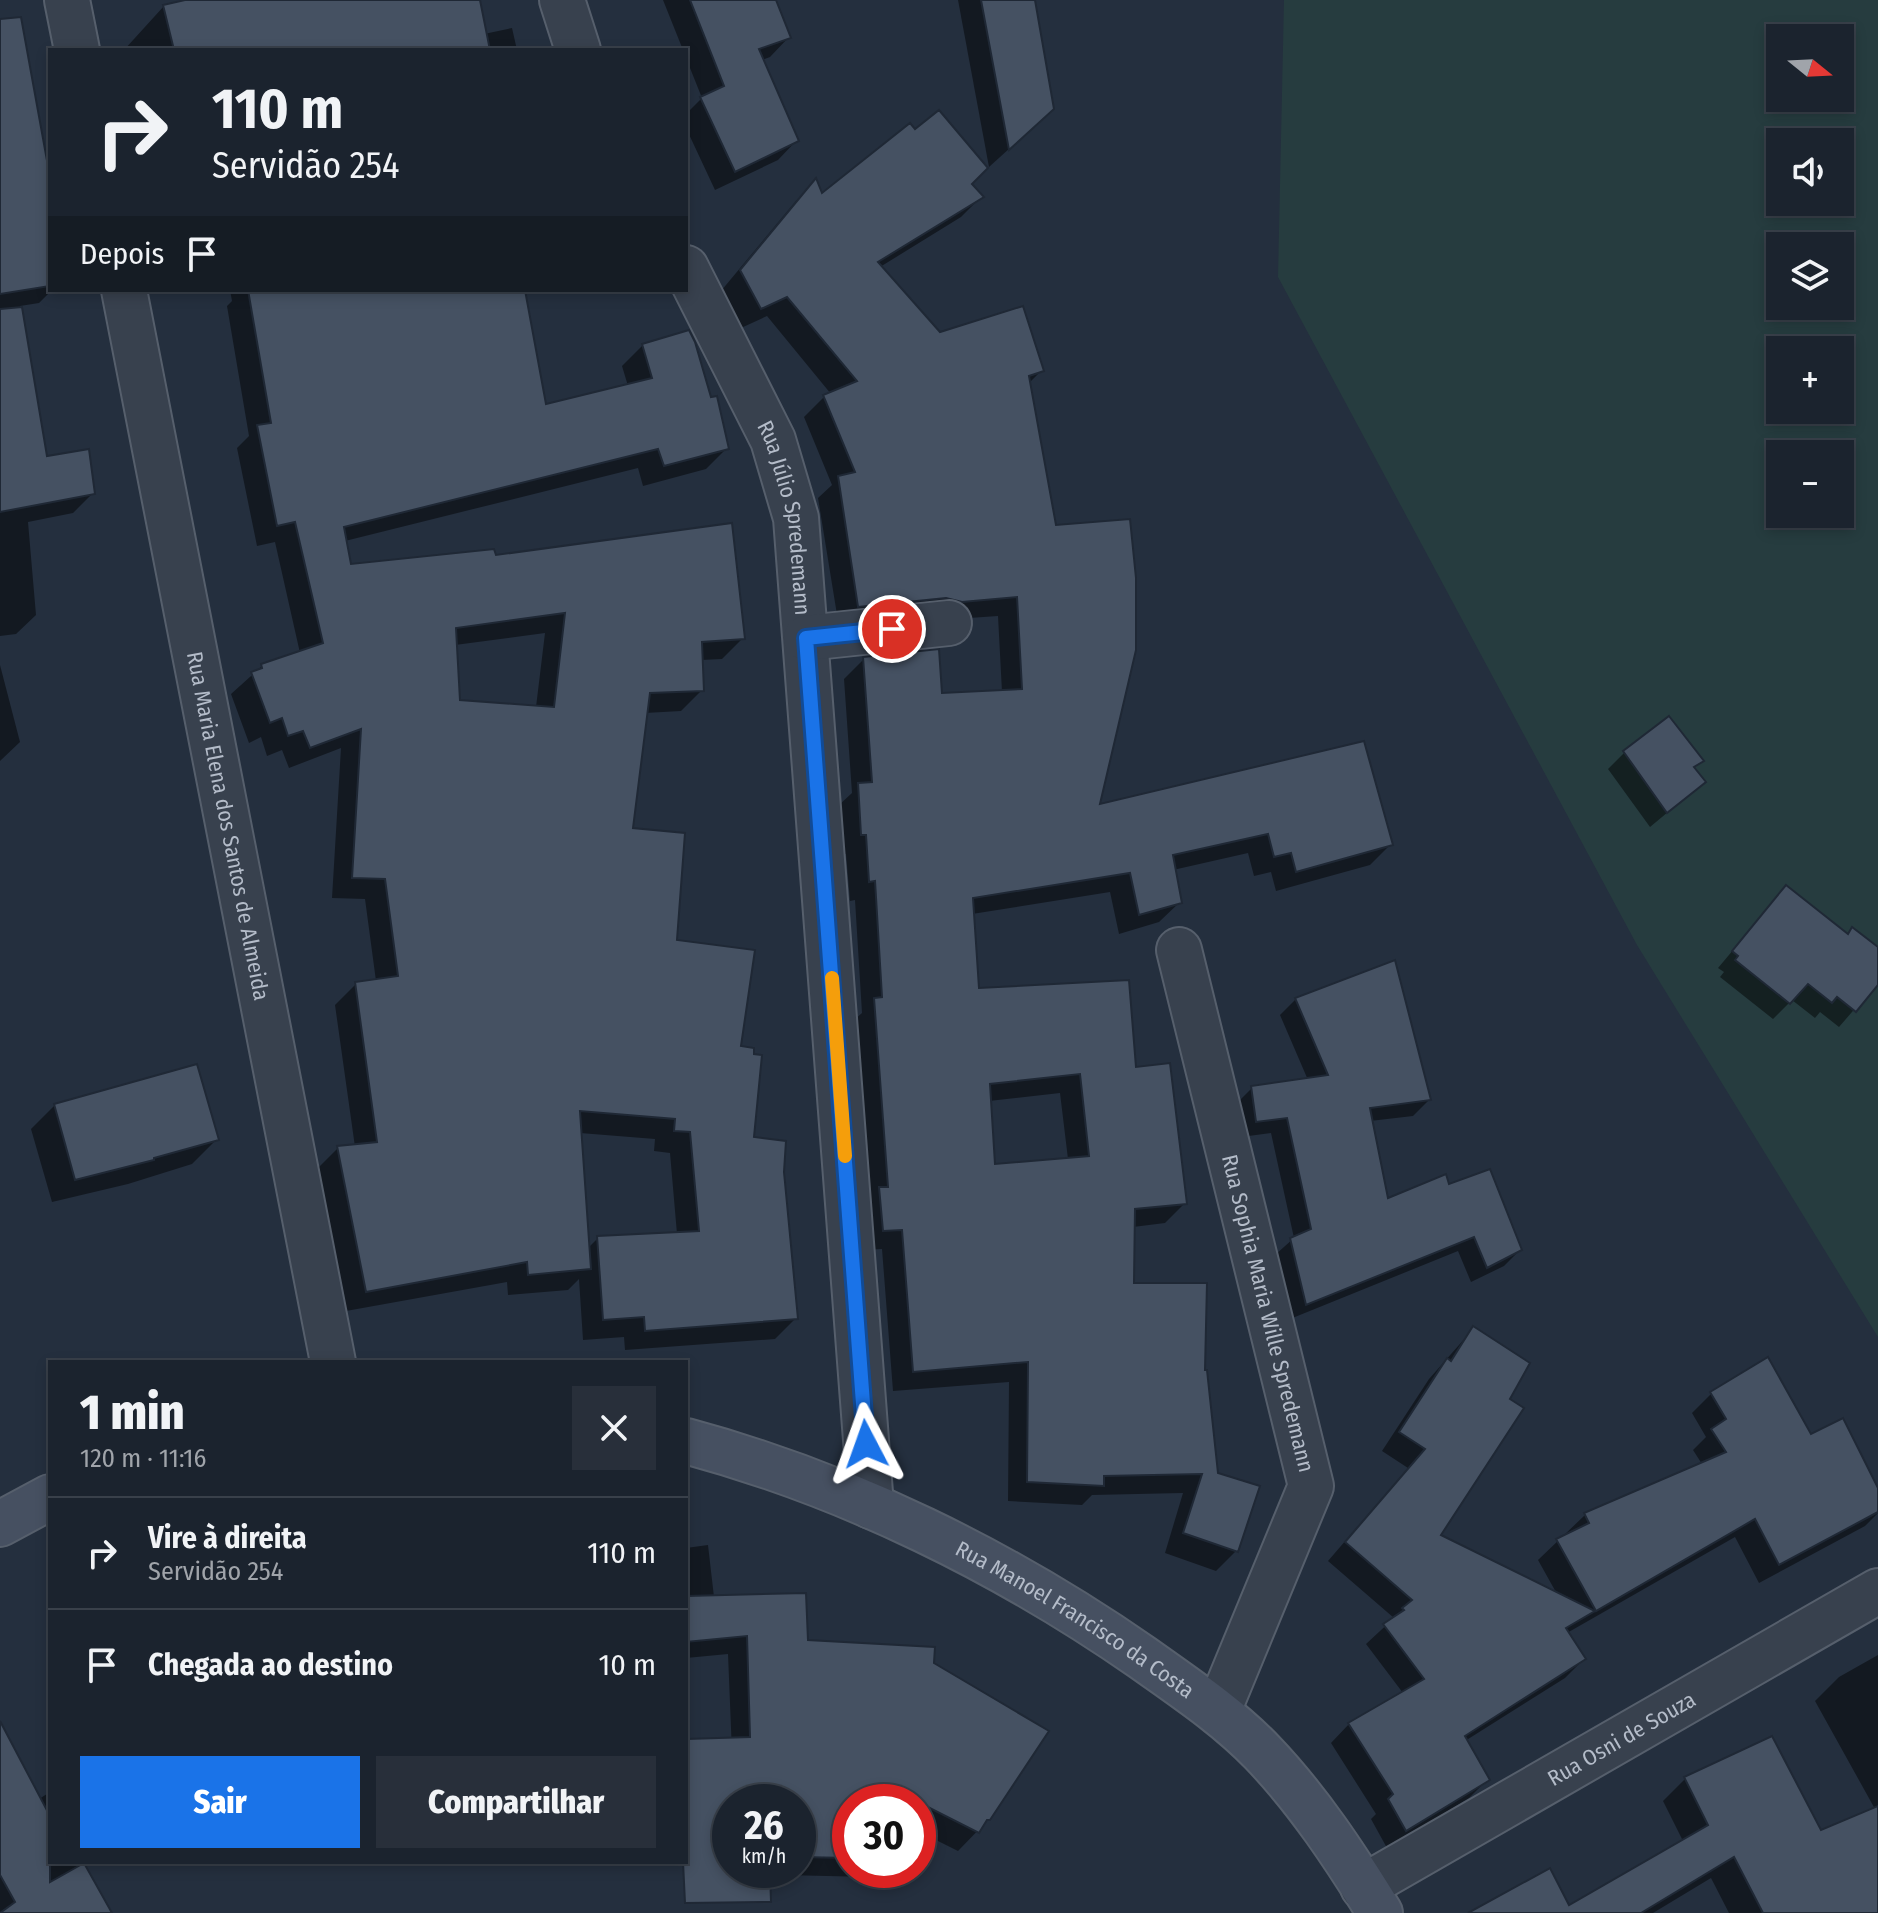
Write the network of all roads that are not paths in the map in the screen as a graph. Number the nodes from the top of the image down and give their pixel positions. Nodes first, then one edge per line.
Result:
1 (67, 0) edge
2 (562, 0) edge
3 (77, 48) edge
4 (577, 48) edge
5 (688, 272) edge
6 (124, 292) edge
7 (949, 623) dead end
8 (806, 638) junction
9 (1179, 950) dead end
10 (333, 1360) edge
11 (688, 1442) edge
12 (48, 1498) edge
13 (871, 1506) junction
14 (0, 1524) edge
15 (1878, 1591) edge
16 (1218, 1711) junction
17 (1372, 1900) edge

1 - 3 street
2 - 4 street
5 - 8 street, Rua Júlio Spredemann
6 - 10 street, Rua Maria Elena dos Santos de Almeida
7 - 8 street
8 - 13 street, Rua Júlio Spredemann
9 - 16 street, Rua Sophia Maria Wille Spredemann
11 - 13 main road, Rua Manoel Francisco da Costa
12 - 14 main road
13 - 16 main road, Rua Manoel Francisco da Costa
15 - 17 street, Rua Osni de Souza
16 - 17 main road, Rua Manoel Francisco da Costa

